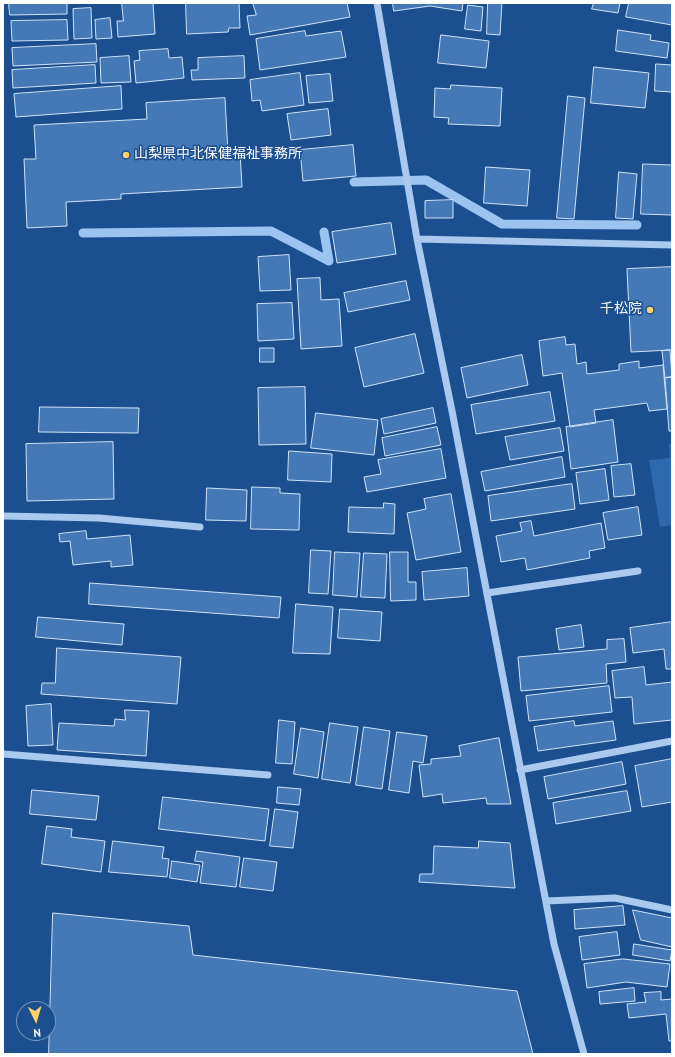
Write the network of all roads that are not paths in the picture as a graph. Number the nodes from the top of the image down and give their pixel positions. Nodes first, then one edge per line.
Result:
1 (377, 3) edge
2 (417, 239) junction
3 (672, 245) edge
4 (3, 516) edge
5 (200, 528) dead end
6 (638, 571) dead end
7 (487, 593) junction
8 (672, 741) edge
9 (3, 754) edge
10 (520, 770) junction
11 (268, 775) dead end
12 (546, 901) junction
13 (672, 910) edge
14 (584, 1054) edge

1 - 2 street
2 - 3 street
2 - 7 street
4 - 5 street
6 - 7 street
7 - 10 street
8 - 10 street
9 - 11 street
10 - 12 street
12 - 13 street
12 - 14 street

